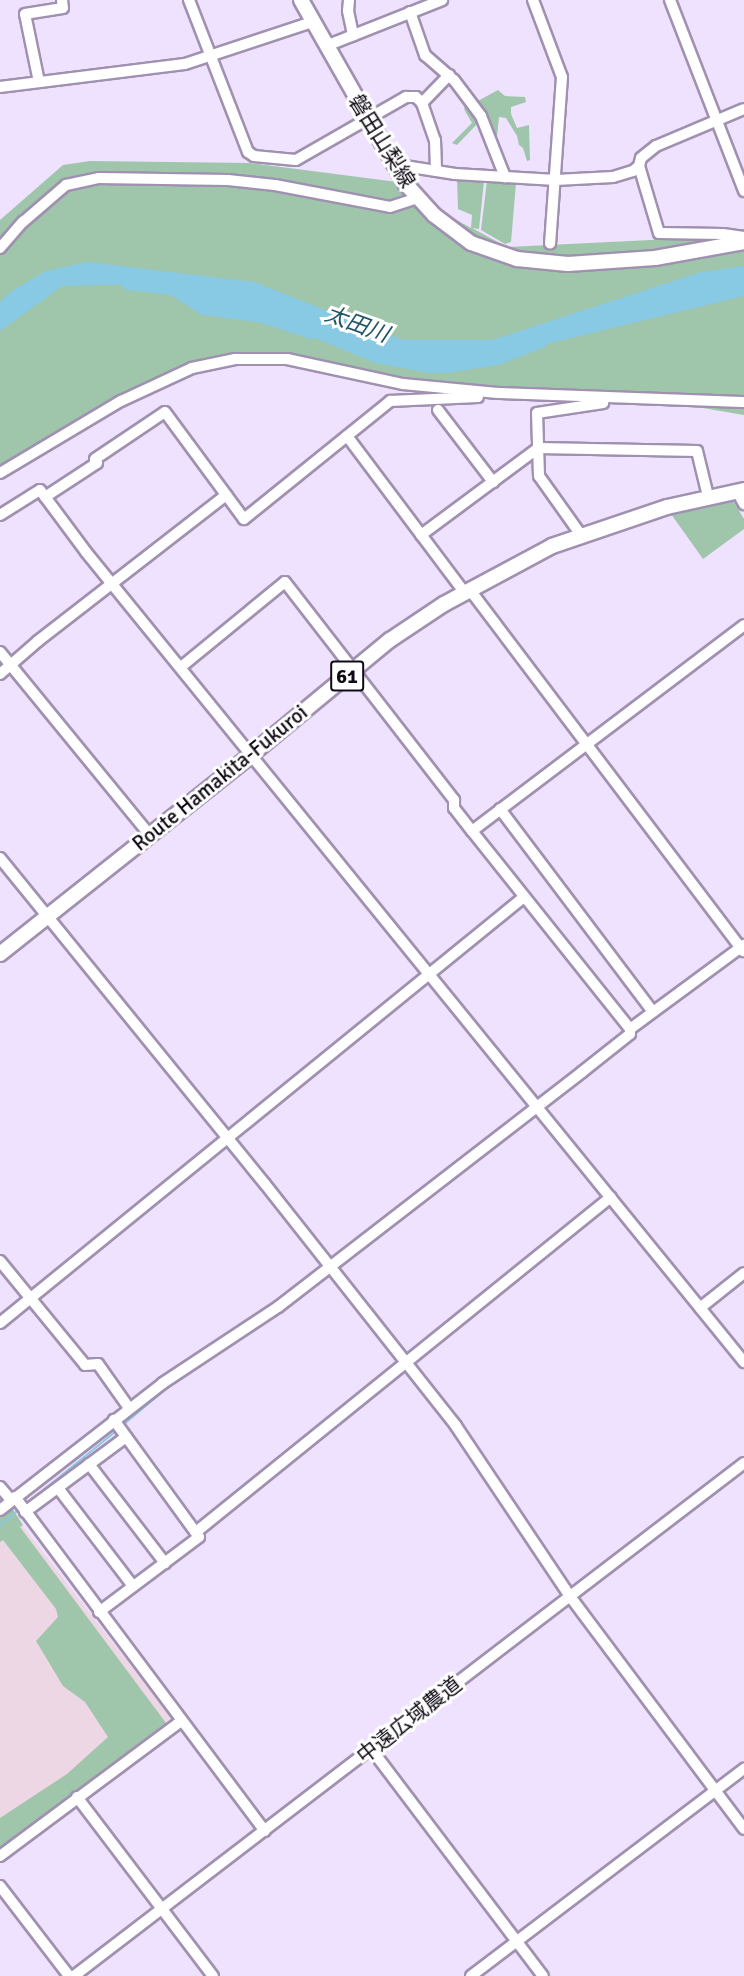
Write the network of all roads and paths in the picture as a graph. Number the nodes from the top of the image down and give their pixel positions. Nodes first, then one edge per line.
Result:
1 (62, 0) edge
2 (189, 0) edge
3 (301, 0) edge
4 (349, 0) edge
5 (442, 0) edge
6 (533, 0) edge
7 (670, 0) edge
8 (421, 4) edge
9 (410, 12) junction
10 (312, 22) junction
11 (353, 35) junction
12 (326, 46) junction
13 (212, 57) junction
14 (449, 75) junction
15 (39, 82) junction
16 (0, 87) edge
17 (422, 103) junction
18 (744, 109) edge
19 (366, 119) junction
20 (717, 120) junction
21 (392, 164) junction
22 (639, 166) junction
23 (436, 171) junction
24 (505, 177) junction
25 (556, 180) junction
26 (744, 191) edge
27 (418, 198) junction
28 (744, 237) edge
29 (744, 242) edge
30 (550, 244) dead end
31 (0, 248) edge
32 (498, 393) junction
33 (627, 399) junction
34 (744, 402) edge
35 (438, 410) dead end
36 (347, 436) junction
37 (538, 448) junction
38 (0, 473) edge
39 (493, 482) junction
40 (740, 491) edge
41 (226, 495) junction
42 (708, 496) junction
43 (45, 497) junction
44 (744, 504) edge
45 (1, 512) edge
46 (421, 535) junction
47 (581, 536) junction
48 (114, 584) junction
49 (467, 591) junction
50 (744, 625) edge
51 (0, 652) edge
52 (10, 666) junction
53 (181, 668) junction
54 (354, 670) junction
55 (0, 674) edge
56 (586, 744) junction
57 (252, 754) junction
58 (500, 809) junction
59 (472, 831) junction
60 (149, 834) junction
61 (0, 858) edge
62 (524, 897) junction
63 (47, 916) junction
64 (743, 948) edge
65 (0, 954) edge
66 (430, 974) junction
67 (653, 1012) junction
68 (630, 1029) junction
69 (536, 1105) junction
70 (228, 1137) junction
71 (611, 1197) junction
72 (0, 1261) edge
73 (330, 1267) junction
74 (744, 1273) edge
75 (30, 1298) junction
76 (700, 1308) junction
77 (0, 1323) edge
78 (744, 1362) edge
79 (406, 1363) junction
80 (129, 1408) junction
81 (114, 1420) junction
82 (126, 1437) junction
83 (744, 1463) edge
84 (89, 1464) junction
85 (0, 1487) edge
86 (58, 1488) junction
87 (13, 1499) junction
88 (0, 1510) edge
89 (26, 1512) junction
90 (196, 1532) junction
91 (165, 1563) junction
92 (133, 1586) junction
93 (569, 1595) junction
94 (99, 1612) junction
95 (181, 1721) junction
96 (372, 1750) junction
97 (744, 1770) edge
98 (715, 1790) junction
99 (76, 1797) junction
100 (744, 1829) edge
101 (266, 1831) junction
102 (0, 1856) edge
103 (0, 1886) edge
104 (162, 1909) junction
105 (516, 1941) junction
106 (72, 1976) edge
107 (213, 1976) edge
108 (471, 1976) edge
109 (543, 1976) edge

1 - 15 street
2 - 13 street
3 - 10 main road, 磐田山梨線
4 - 11 street
5 - 8 street
6 - 25 street
7 - 20 street
8 - 9 street
9 - 11 street
9 - 14 street
10 - 12 main road, 磐田山梨線
10 - 13 street
11 - 12 street
12 - 19 main road, 磐田山梨線
13 - 15 street
13 - 19 street
14 - 17 street
14 - 24 street
15 - 16 street
17 - 19 street
17 - 23 street
18 - 20 street
19 - 21 main road, 磐田山梨線
20 - 22 street
20 - 26 street
21 - 23 street
21 - 27 main road, 磐田山梨線
22 - 25 street
22 - 28 street
23 - 24 street
24 - 25 street
25 - 30 street
27 - 29 main road, 磐田山梨線
27 - 31 street
32 - 33 street
32 - 36 street
32 - 38 street
33 - 34 street
33 - 37 street
35 - 39 street
36 - 41 street
36 - 46 street
37 - 39 street
37 - 42 street
37 - 47 street
39 - 46 street
40 - 42 main road, Route Hamakita-Fukuroi / 61
40 - 44 street
41 - 43 street
41 - 48 street
42 - 47 main road, Route Hamakita-Fukuroi / 61
43 - 45 street
43 - 48 street
46 - 49 street
47 - 49 main road, Route Hamakita-Fukuroi / 61
48 - 52 street
48 - 53 street
49 - 54 main road, Route Hamakita-Fukuroi / 61
49 - 56 street
50 - 56 street
51 - 52 street
52 - 55 street
52 - 60 street
53 - 54 street
53 - 57 street
54 - 57 main road, Route Hamakita-Fukuroi / 61
54 - 59 street
56 - 58 street
56 - 64 street
57 - 60 main road, Route Hamakita-Fukuroi / 61
57 - 66 street
58 - 59 street
58 - 67 street
59 - 62 street
60 - 63 main road, Route Hamakita-Fukuroi / 61
61 - 63 street
62 - 66 street
62 - 68 street
63 - 65 main road, Route Hamakita-Fukuroi / 61
63 - 70 street
64 - 67 street
66 - 69 street
66 - 70 street
67 - 68 street
68 - 69 street
69 - 71 street
69 - 73 street
70 - 73 street
70 - 75 street
71 - 76 street
71 - 79 street
72 - 75 street
73 - 79 street
73 - 80 street
74 - 76 street
75 - 77 street
75 - 80 street
76 - 78 street
79 - 90 street
79 - 93 street
80 - 81 street
81 - 82 street
81 - 87 street
82 - 84 street
82 - 90 street
83 - 93 street, 中遠広域農道
84 - 86 street
84 - 91 street
85 - 87 street
86 - 89 street
86 - 92 street
87 - 88 street
87 - 89 street
89 - 94 street
90 - 91 street
91 - 92 street
92 - 94 street
93 - 96 street, 中遠広域農道
93 - 98 street
94 - 95 street
95 - 99 street
95 - 101 street
96 - 101 street, 中遠広域農道
96 - 105 street
97 - 98 street
98 - 100 street
98 - 105 street
99 - 102 street
99 - 104 street
101 - 104 street, 中遠広域農道
103 - 106 street
104 - 106 street, 中遠広域農道
104 - 107 street
105 - 108 street
105 - 109 street

